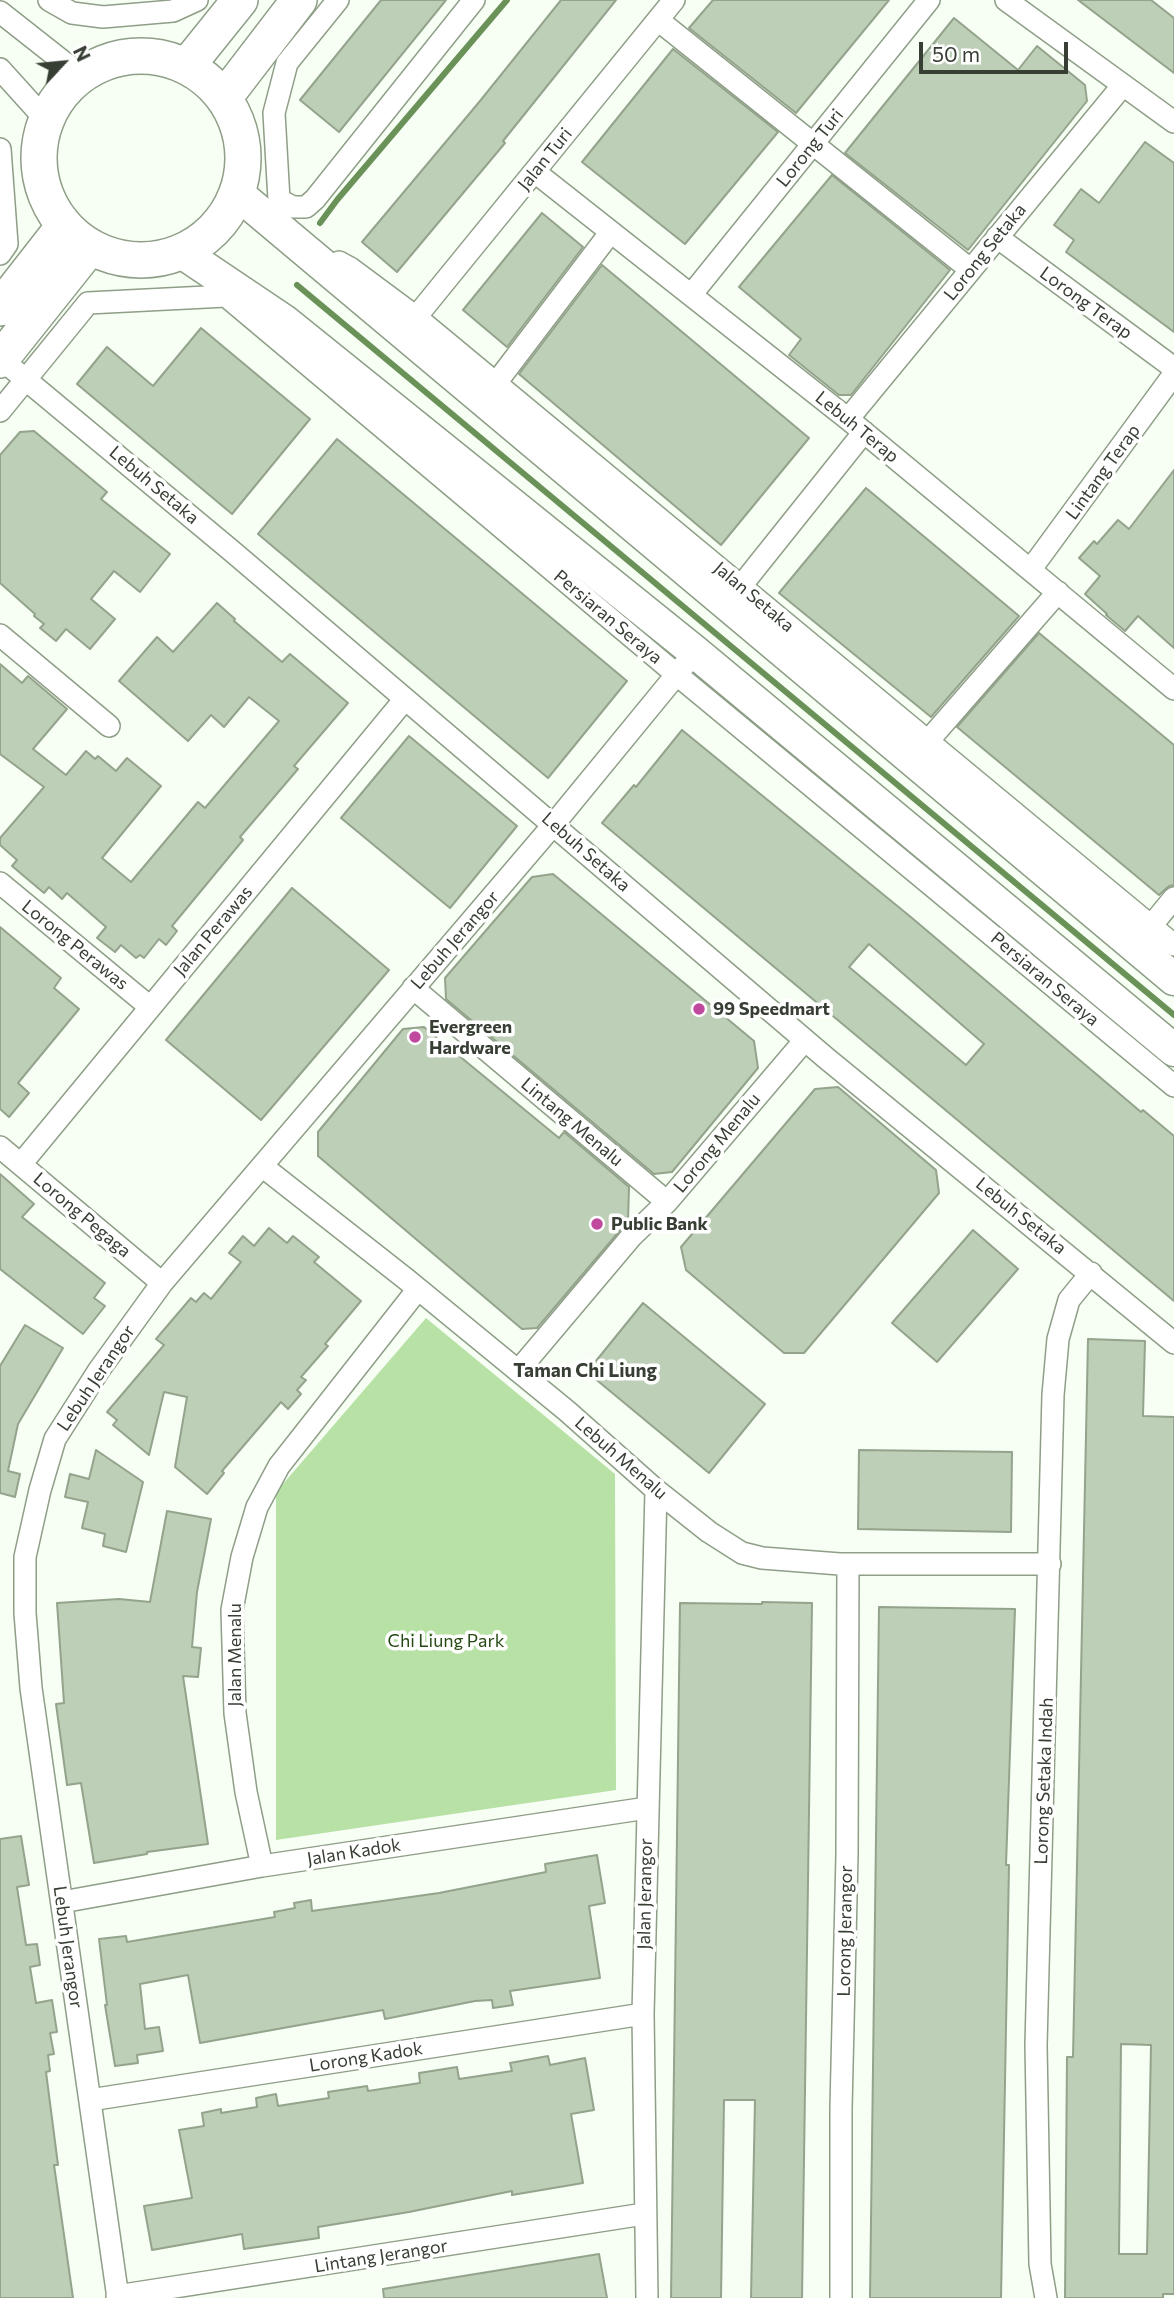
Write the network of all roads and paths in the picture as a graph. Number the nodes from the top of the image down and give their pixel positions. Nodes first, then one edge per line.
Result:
1 (49, 0) edge
2 (197, 0) edge
3 (240, 0) edge
4 (299, 0) edge
5 (338, 0) edge
6 (474, 0) edge
7 (674, 0) edge
8 (929, 0) edge
9 (1006, 0) edge
10 (0, 12) edge
11 (657, 20) junction
12 (187, 66) junction
13 (0, 69) edge
14 (80, 75) junction
15 (1123, 85) junction
16 (224, 98) junction
17 (46, 120) junction
18 (1174, 122) edge
19 (813, 144) junction
20 (0, 149) edge
21 (535, 172) junction
22 (238, 194) junction
23 (610, 233) junction
24 (77, 237) junction
25 (997, 237) junction
26 (183, 253) junction
27 (0, 254) edge
28 (328, 268) junction
29 (971, 270) junction
30 (691, 295) junction
31 (0, 308) edge
32 (416, 317) junction
33 (9, 366) edge
34 (1174, 368) edge
35 (1174, 374) edge
36 (496, 383) junction
37 (0, 411) edge
38 (856, 425) junction
39 (1031, 569) junction
40 (741, 586) junction
41 (1058, 592) junction
42 (0, 635) edge
43 (686, 663) junction
44 (1174, 689) edge
45 (405, 699) junction
46 (109, 726) dead end
47 (928, 741) junction
48 (554, 824) junction
49 (0, 883) edge
50 (1174, 898) edge
51 (1151, 926) junction
52 (1174, 945) edge
53 (1174, 979) edge
54 (413, 988) junction
55 (150, 1007) junction
56 (805, 1040) junction
57 (1174, 1050) edge
58 (1174, 1086) edge
59 (0, 1147) edge
60 (21, 1164) junction
61 (262, 1166) junction
62 (667, 1202) junction
63 (1091, 1273) junction
64 (163, 1283) junction
65 (418, 1289) junction
66 (1174, 1343) edge
67 (518, 1371) junction
68 (656, 1490) junction
69 (848, 1564) junction
70 (1050, 1564) junction
71 (647, 1808) junction
72 (261, 1867) junction
73 (62, 1902) junction
74 (643, 2014) junction
75 (90, 2100) junction
76 (644, 2214) junction
77 (117, 2297) edge
78 (647, 2298) edge
79 (841, 2298) edge
80 (1046, 2298) edge

1 - 2 street
3 - 12 main road
4 - 16 main road
5 - 6 street
7 - 11 street, Jalan Turi
8 - 19 street, Lorong Turi
9 - 15 street
10 - 14 street
11 - 19 street
11 - 21 street, Jalan Turi
12 - 14 main road
12 - 16 main road
13 - 17 street
14 - 17 main road
15 - 18 street
15 - 25 street, Lorong Setaka
16 - 22 main road
17 - 24 main road
19 - 29 street
19 - 30 street, Lorong Turi
20 - 27 street
21 - 23 street, Lebuh Terap
21 - 32 street, Jalan Turi
22 - 26 main road
22 - 28 main road
23 - 30 street, Lebuh Terap
23 - 36 street
24 - 26 main road
24 - 31 main road
24 - 33 main road
25 - 29 street, Lorong Setaka
25 - 34 street, Lorong Terap
26 - 43 main road, Persiaran Seraya
28 - 32 street, Jalan Setaka
28 - 53 main road
29 - 38 street, Lorong Setaka
30 - 38 street, Lebuh Terap
32 - 36 street, Jalan Setaka
33 - 37 street, Persiaran Seraya
33 - 43 street, Persiaran Seraya
33 - 45 street, Lebuh Setaka
35 - 39 street, Lintang Terap
36 - 40 street, Jalan Setaka
38 - 39 street, Lebuh Terap
38 - 40 street, Lorong Setaka
39 - 41 street, Lebuh Terap
40 - 47 street, Jalan Setaka
41 - 44 street, Lebuh Terap
41 - 47 street
42 - 46 street
43 - 48 street, Lebuh Jerangor
43 - 57 main road, Persiaran Seraya
43 - 58 street, Persiaran Seraya
45 - 48 street, Lebuh Setaka
45 - 55 street, Jalan Perawas
47 - 51 street, Jalan Setaka
48 - 54 street, Lebuh Jerangor
48 - 56 street, Lebuh Setaka
49 - 55 street, Lorong Perawas
50 - 51 street
51 - 52 street, Jalan Setaka
54 - 61 street, Lebuh Jerangor
54 - 62 street, Lintang Menalu
55 - 60 street, Jalan Perawas
56 - 62 street, Lorong Menalu
56 - 63 street, Lebuh Setaka
59 - 60 street, Lorong Pegaga
60 - 64 street, Lorong Pegaga
61 - 64 street, Lebuh Jerangor
61 - 65 street, Lebuh Menalu
62 - 67 street, Lorong Menalu
63 - 66 street, Lebuh Setaka
63 - 70 street, Lorong Setaka Indah
64 - 73 street, Lebuh Jerangor
65 - 67 street, Lebuh Menalu
65 - 72 street, Jalan Menalu
67 - 68 street, Lebuh Menalu
68 - 69 street, Lebuh Menalu
68 - 71 street, Jalan Jerangor
69 - 70 street, Lebuh Menalu
69 - 79 street, Lorong Jerangor
70 - 80 street, Lorong Setaka Indah
71 - 72 street, Jalan Kadok
71 - 74 street, Jalan Jerangor
72 - 73 street, Jalan Kadok
73 - 75 street, Lebuh Jerangor
74 - 75 street, Lorong Kadok
74 - 76 street, Jalan Jerangor
75 - 77 street, Lebuh Jerangor
76 - 77 street, Lintang Jerangor
76 - 78 street, Jalan Jerangor

